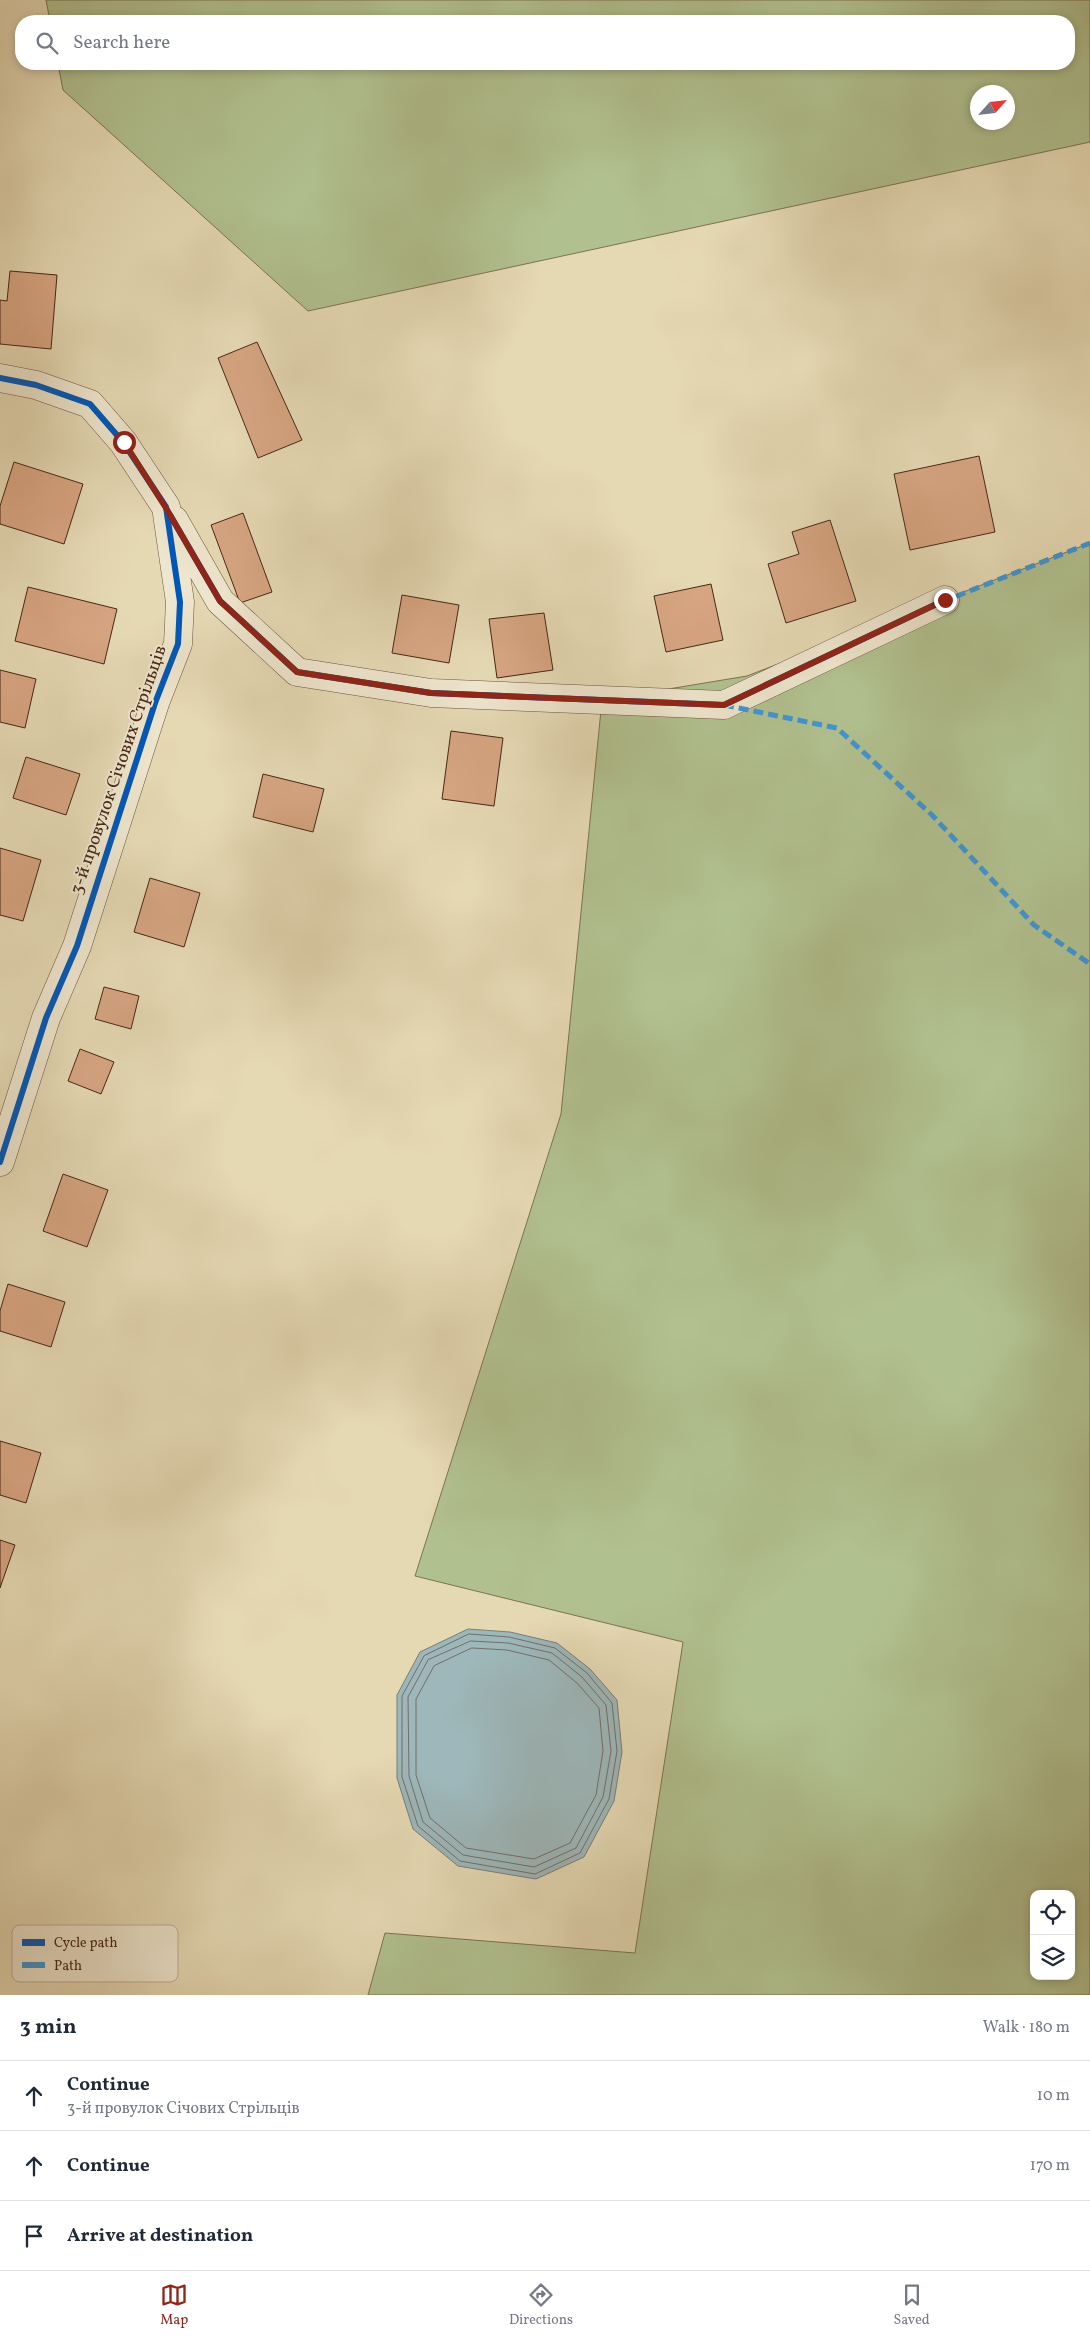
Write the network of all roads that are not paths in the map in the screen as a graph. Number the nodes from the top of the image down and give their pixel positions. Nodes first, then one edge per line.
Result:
1 (0, 378) edge
2 (166, 508) junction
3 (945, 600) dead end
4 (0, 1162) edge

1 - 2 street, 3-й провулок Січових Стрільців
2 - 3 street
2 - 4 street, 3-й провулок Січових Стрільців

